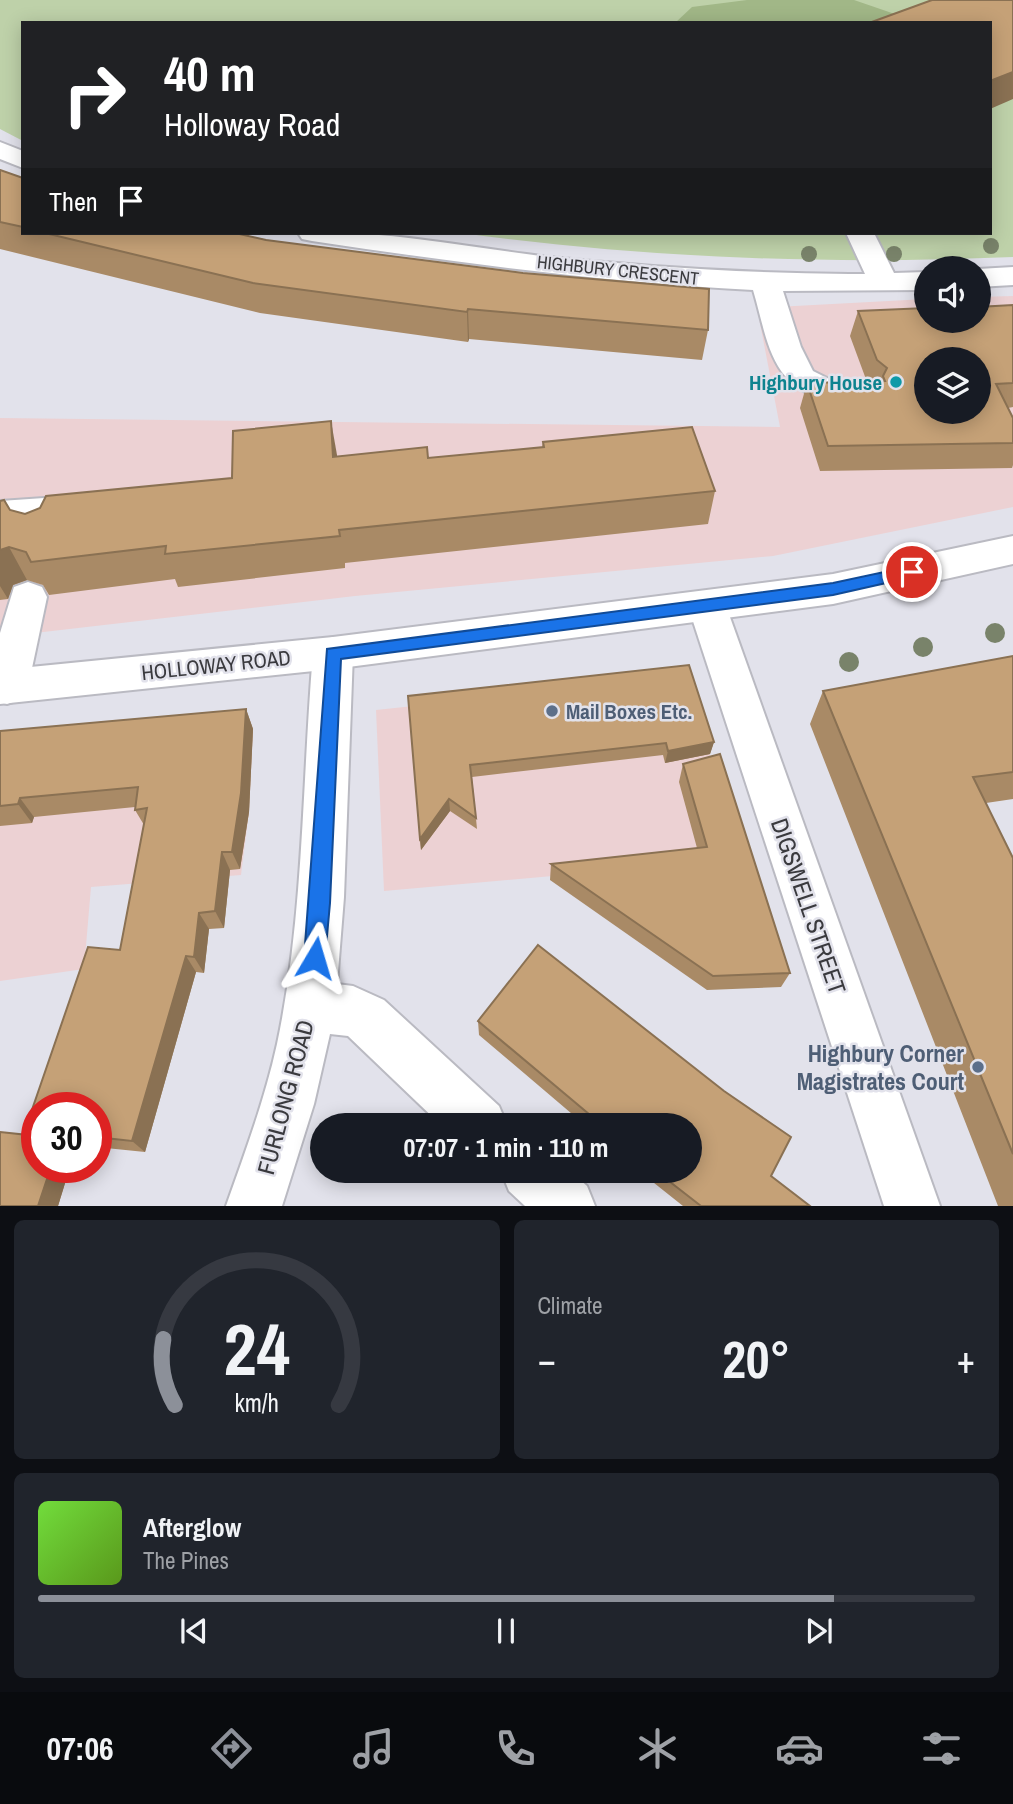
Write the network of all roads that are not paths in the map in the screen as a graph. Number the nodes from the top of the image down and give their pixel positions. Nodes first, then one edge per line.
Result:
1 (0, 150) edge
2 (21, 159) edge
3 (327, 235) edge
4 (861, 235) edge
5 (1013, 276) edge
6 (991, 277) edge
7 (914, 282) edge
8 (884, 283) junction
9 (766, 284) junction
10 (860, 395) edge
11 (0, 514) edge
12 (41, 531) edge
13 (1013, 550) edge
14 (28, 597) edge
15 (707, 606) junction
16 (333, 653) junction
17 (4, 687) edge
18 (308, 1006) junction
19 (467, 1113) edge
20 (542, 1183) edge
21 (254, 1206) edge
22 (567, 1206) edge
23 (912, 1206) edge

1 - 2 main road
3 - 9 main road, HIGHBURY CRESCENT
4 - 8 main road
5 - 6 main road
7 - 8 main road, HIGHBURY CRESCENT
8 - 9 main road, HIGHBURY CRESCENT
9 - 10 main road
11 - 12 main road
13 - 15 main road, HOLLOWAY ROAD
14 - 17 main road
15 - 16 main road, HOLLOWAY ROAD
15 - 23 main road, DIGSWELL STREET
16 - 17 main road, HOLLOWAY ROAD
16 - 18 main road, FURLONG ROAD
18 - 19 main road
18 - 21 main road, FURLONG ROAD
20 - 22 main road

